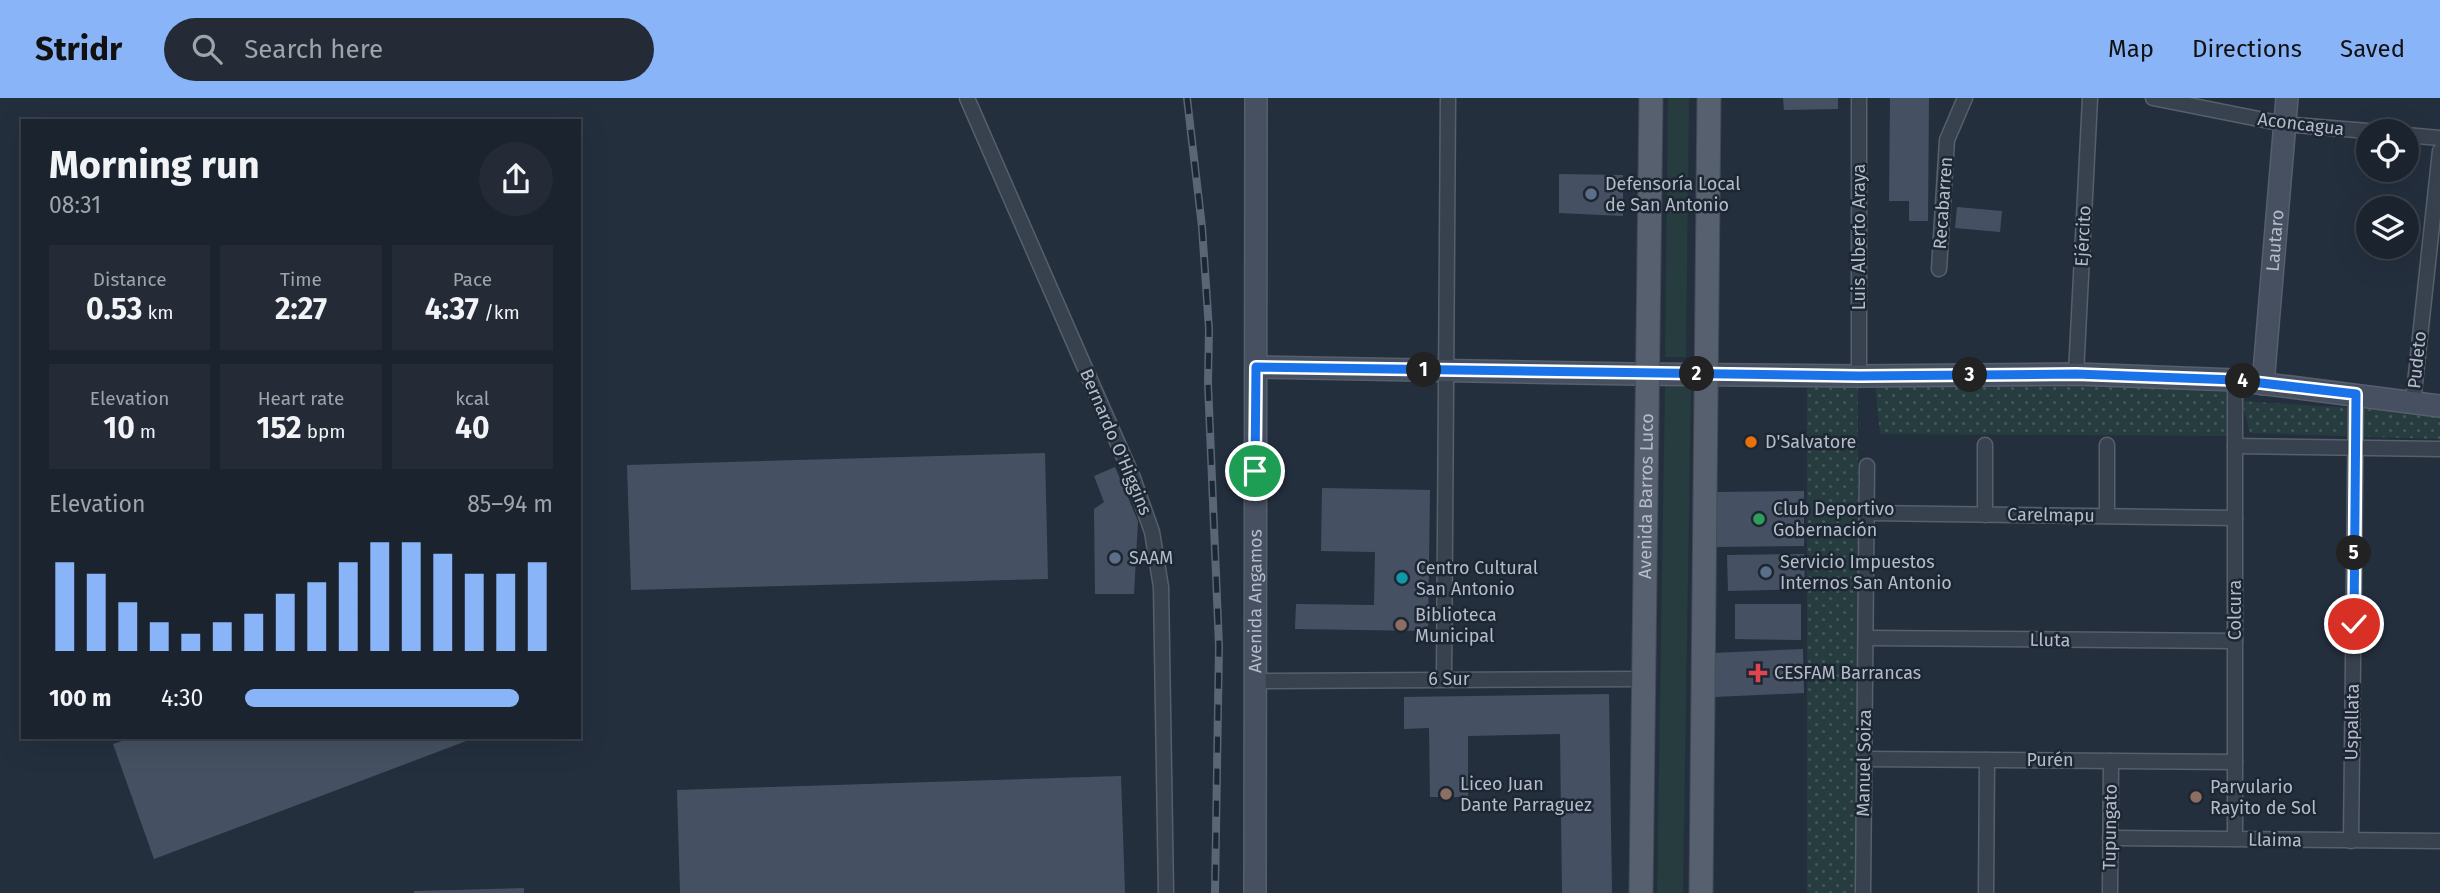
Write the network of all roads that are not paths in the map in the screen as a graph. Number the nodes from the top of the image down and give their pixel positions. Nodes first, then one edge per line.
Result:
1 (967, 98) edge
2 (1256, 98) edge
3 (1448, 98) edge
4 (1651, 98) edge
5 (1709, 98) edge
6 (1859, 98) edge
7 (1965, 98) edge
8 (2090, 98) edge
9 (2152, 98) edge
10 (2287, 98) edge
11 (2284, 124) junction
12 (2356, 130) edge
13 (2419, 136) edge
14 (2440, 138) edge
15 (2440, 151) edge
16 (1938, 269) dead end
17 (1256, 367) junction
18 (1447, 370) junction
19 (1648, 374) junction
20 (1707, 374) junction
21 (2076, 374) junction
22 (1859, 376) junction
23 (2235, 380) junction
24 (2263, 384) junction
25 (2356, 394) junction
26 (2413, 402) junction
27 (2440, 406) edge
28 (1985, 445) dead end
29 (2107, 445) dead end
30 (2235, 446) junction
31 (2356, 447) junction
32 (2440, 449) edge
33 (1867, 466) dead end
34 (1867, 513) junction
35 (1985, 515) junction
36 (2107, 516) junction
37 (2235, 518) junction
38 (1866, 638) junction
39 (2235, 641) junction
40 (1444, 679) junction
41 (1644, 679) junction
42 (1255, 681) junction
43 (1864, 759) junction
44 (1987, 760) junction
45 (2111, 761) junction
46 (2235, 762) junction
47 (2110, 838) junction
48 (2235, 839) junction
49 (2351, 841) junction
50 (2440, 841) edge
51 (1166, 893) edge
52 (1255, 893) edge
53 (1641, 893) edge
54 (1701, 893) edge
55 (1863, 893) edge
56 (1986, 893) edge
57 (2110, 893) edge

1 - 51 street, Bernardo O'Higgins
2 - 17 street, Avenida Angamos
3 - 18 street
4 - 19 main road, Avenida Barros Luco
5 - 20 main road
6 - 22 street, Luis Alberto Araya
7 - 16 street, Recabarren
8 - 21 street, Ejército
9 - 11 street, Aconcagua
10 - 11 street, Lautaro
11 - 12 street, Aconcagua
11 - 24 street, Lautaro
13 - 14 street
15 - 26 street, Pudeto
17 - 18 street
17 - 42 street, Avenida Angamos
18 - 19 street
18 - 40 street
19 - 20 street
19 - 41 main road, Avenida Barros Luco
20 - 22 street
20 - 54 main road
21 - 22 street
21 - 23 street
23 - 24 street
23 - 30 street, Colcura
24 - 25 street
25 - 26 street
25 - 31 street, Uspallata
26 - 27 street
28 - 35 street
29 - 36 street
30 - 31 street
30 - 37 street, Colcura
31 - 32 street
31 - 49 street, Uspallata
33 - 34 street, Manuel Soiza
34 - 35 street, Carelmapu
34 - 38 street, Manuel Soiza
35 - 36 street, Carelmapu
36 - 37 street, Carelmapu
37 - 39 street, Colcura
38 - 39 street, Lluta
38 - 43 street, Manuel Soiza
39 - 46 street, Colcura
40 - 41 street, 6 Sur
40 - 42 street, 6 Sur
41 - 53 main road, Avenida Barros Luco
42 - 52 street, Avenida Angamos
43 - 44 street, Purén
43 - 55 street, Manuel Soiza
44 - 45 street, Purén
44 - 56 street
45 - 46 street, Purén
45 - 47 street, Tupungato
46 - 48 street, Colcura
47 - 48 street, Llaima
47 - 57 street, Tupungato
48 - 49 street, Llaima
49 - 50 street, Llaima

